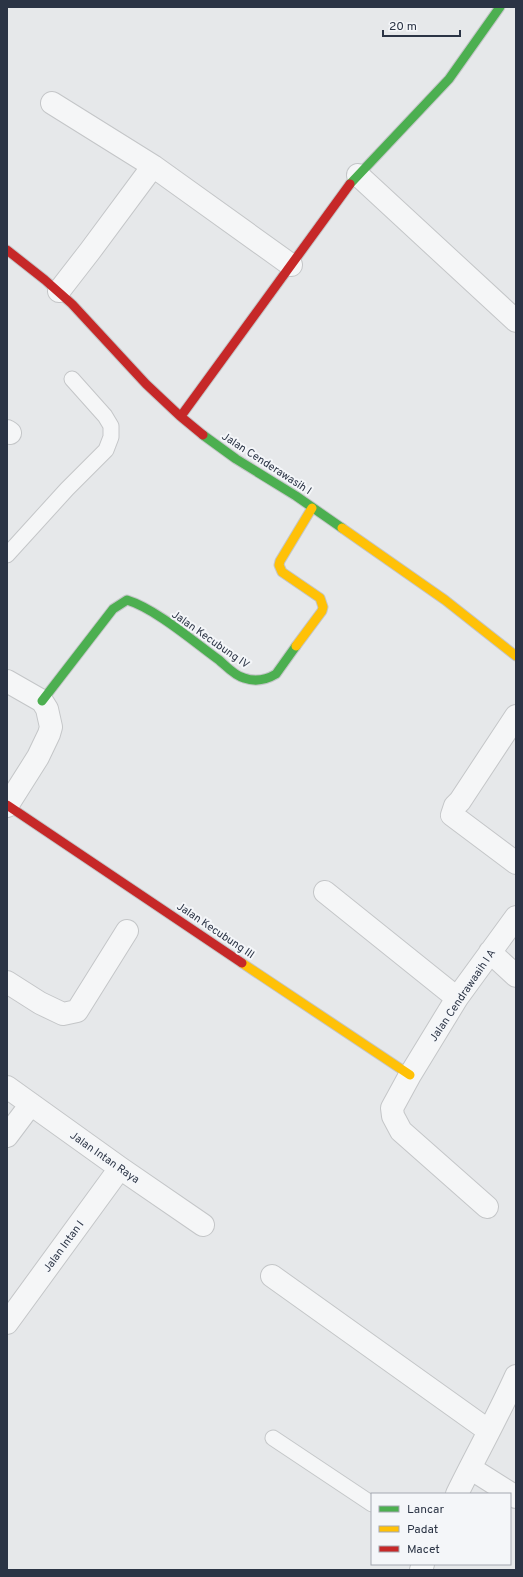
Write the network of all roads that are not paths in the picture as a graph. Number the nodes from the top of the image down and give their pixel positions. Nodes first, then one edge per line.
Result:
1 (500, 7) edge
2 (52, 103) dead end
3 (153, 166) junction
4 (358, 175) junction
5 (7, 250) edge
6 (290, 265) junction
7 (59, 291) junction
8 (516, 321) edge
9 (72, 380) dead end
10 (181, 416) junction
11 (312, 508) junction
12 (7, 555) edge
13 (516, 656) edge
14 (7, 681) edge
15 (44, 705) junction
16 (516, 716) edge
17 (7, 805) edge
18 (516, 863) edge
19 (325, 892) dead end
20 (516, 917) edge
21 (126, 932) dead end
22 (490, 952) junction
23 (516, 976) edge
24 (7, 982) edge
25 (458, 998) junction
26 (410, 1075) junction
27 (7, 1087) edge
28 (31, 1104) junction
29 (7, 1136) edge
30 (120, 1168) junction
31 (487, 1207) dead end
32 (203, 1225) dead end
33 (272, 1276) dead end
34 (7, 1323) edge
35 (516, 1376) edge
36 (489, 1431) junction
37 (273, 1438) dead end
38 (470, 1468) junction
39 (458, 1493) edge
40 (510, 1493) edge
41 (371, 1503) edge

1 - 4 street
2 - 3 street
3 - 6 street
3 - 7 street
4 - 6 street
4 - 8 street
5 - 7 street, Jalan Cenderawasih I
6 - 10 street
7 - 10 street, Jalan Cenderawasih I
9 - 12 lane
10 - 11 street, Jalan Cenderawasih I
11 - 13 street, Jalan Cenderawasih I
11 - 15 street, Jalan Kecubung IV
14 - 15 street
15 - 17 street
16 - 18 street
17 - 26 street, Jalan Kecubung III
19 - 25 street
20 - 22 street, Jalan Cendrawaaih I A
21 - 24 street
22 - 23 street
22 - 25 street, Jalan Cendrawaaih I A
25 - 26 street, Jalan Cendrawaaih I A
26 - 31 street, Jalan Cendrawaaih I A
27 - 28 street, Jalan Intan Raya
28 - 29 street
28 - 30 street, Jalan Intan Raya
30 - 32 street, Jalan Intan Raya
30 - 34 street, Jalan Intan I
33 - 36 street
35 - 36 street
36 - 38 street
37 - 41 lane
38 - 39 street
38 - 40 street

